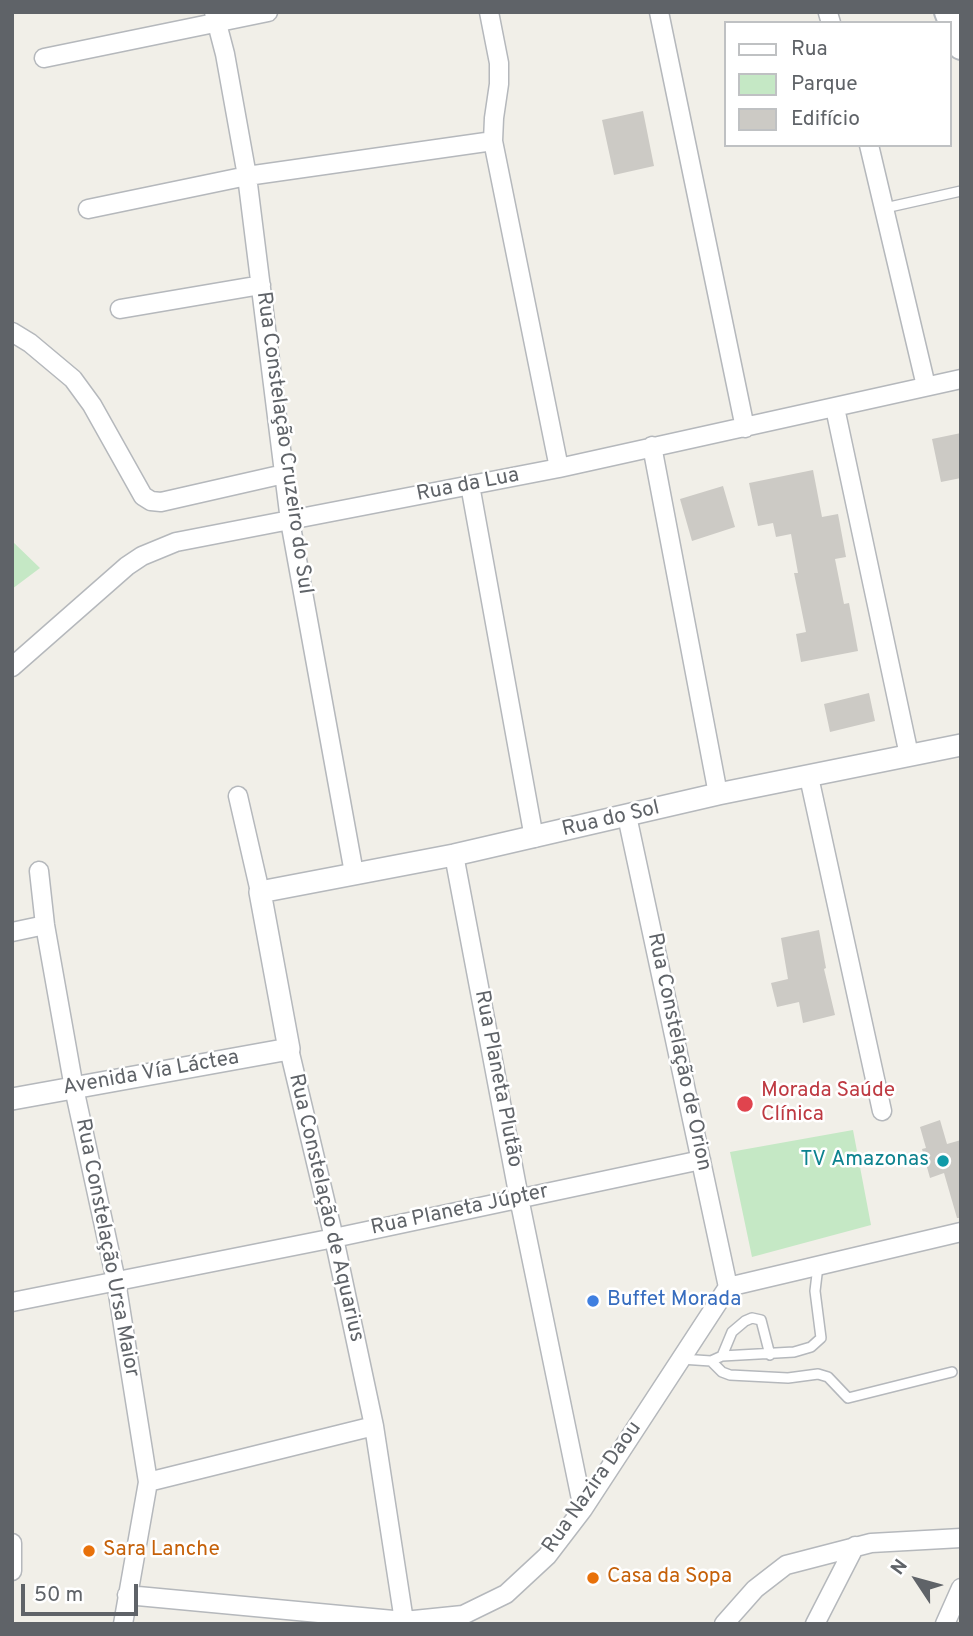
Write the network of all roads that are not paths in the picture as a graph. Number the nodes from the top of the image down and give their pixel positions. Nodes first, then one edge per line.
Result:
1 (268, 12) edge
2 (489, 12) edge
3 (659, 12) edge
4 (216, 18) edge
5 (952, 28) edge
6 (961, 47) edge
7 (44, 58) dead end
8 (493, 141) junction
9 (870, 147) edge
10 (247, 176) junction
11 (961, 191) edge
12 (886, 208) junction
13 (88, 209) dead end
14 (261, 285) junction
15 (120, 309) dead end
16 (12, 332) edge
17 (961, 379) edge
18 (926, 386) junction
19 (835, 408) junction
20 (746, 428) junction
21 (652, 446) junction
22 (559, 468) junction
23 (284, 474) junction
24 (470, 485) junction
25 (290, 521) junction
26 (12, 667) edge
27 (961, 745) edge
28 (909, 755) junction
29 (809, 777) junction
30 (719, 794) junction
31 (238, 796) dead end
32 (627, 816) junction
33 (534, 838) junction
34 (454, 855) junction
35 (39, 872) dead end
36 (354, 873) junction
37 (260, 892) junction
38 (45, 925) junction
39 (12, 932) edge
40 (289, 1049) junction
41 (74, 1088) junction
42 (12, 1099) edge
43 (882, 1111) dead end
44 (701, 1160) junction
45 (519, 1198) junction
46 (961, 1232) edge
47 (334, 1238) junction
48 (818, 1266) junction
49 (116, 1281) junction
50 (728, 1287) junction
51 (12, 1302) edge
52 (770, 1355) junction
53 (722, 1356) junction
54 (681, 1359) junction
55 (711, 1361) junction
56 (952, 1372) dead end
57 (374, 1426) junction
58 (148, 1482) junction
59 (583, 1509) junction
60 (961, 1538) edge
61 (12, 1543) edge
62 (855, 1546) junction
63 (12, 1571) edge
64 (961, 1588) edge
65 (127, 1595) junction
66 (404, 1621) junction
67 (123, 1624) edge
68 (724, 1624) edge
69 (815, 1624) edge
70 (945, 1624) edge

1 - 4 street
2 - 8 street
3 - 20 street
4 - 7 street
4 - 10 street, Rua Constelação Cruzeiro do Sul
5 - 6 main road
8 - 10 street
8 - 22 street
9 - 12 street
10 - 13 street
10 - 14 street, Rua Constelação Cruzeiro do Sul
11 - 12 lane
12 - 18 street
14 - 15 street
14 - 23 street, Rua Constelação Cruzeiro do Sul
16 - 23 street
17 - 18 street, Rua da Lua
18 - 19 street, Rua da Lua
19 - 20 street, Rua da Lua
19 - 28 street
20 - 21 street, Rua da Lua
21 - 22 street, Rua da Lua
21 - 30 street
22 - 24 street, Rua da Lua
23 - 25 street, Rua Constelação Cruzeiro do Sul
24 - 25 street, Rua da Lua
24 - 33 street
25 - 26 street, Rua da Lua
25 - 36 street, Rua Constelação Cruzeiro do Sul
27 - 28 street, Rua do Sol
28 - 29 street, Rua do Sol
29 - 30 street, Rua do Sol
29 - 43 street
30 - 32 street, Rua do Sol
31 - 37 street, Rua Constelação de Aquarius
32 - 33 street, Rua do Sol
32 - 44 street, Rua Constelação de Orion
33 - 34 street, Rua do Sol
34 - 36 street, Rua do Sol
34 - 45 street, Rua Planeta Plutão
35 - 38 street, Rua Constelação Ursa Maior
36 - 37 street, Rua do Sol
37 - 40 street, Rua Constelação de Aquarius
38 - 39 street
38 - 41 street, Rua Constelação Ursa Maior
40 - 41 street, Avenida Vía Láctea
40 - 47 street, Rua Constelação de Aquarius
41 - 42 street, Avenida Vía Láctea
41 - 49 street, Rua Constelação Ursa Maior
44 - 45 street, Rua Planeta Júpter
44 - 50 street, Rua Constelação de Orion
45 - 47 street, Rua Planeta Júpter
45 - 59 street, Rua Planeta Plutão
46 - 48 street
47 - 49 street, Rua Planeta Júpter
47 - 57 street, Rua Constelação de Aquarius
48 - 50 street
48 - 52 lane
49 - 51 street, Rua Planeta Júpter
49 - 58 street, Rua Constelação Ursa Maior
50 - 54 street, Rua Nazira Daou
52 - 53 lane
52 - 53 lane
53 - 55 lane
54 - 55 lane
54 - 59 street, Rua Nazira Daou
55 - 56 lane
57 - 58 street
57 - 66 street, Rua Constelação de Aquarius
58 - 65 street, Rua Constelação Ursa Maior
59 - 66 street, Rua Nazira Daou
60 - 62 street
61 - 63 street
62 - 68 street
62 - 69 street
64 - 70 street
65 - 66 street, Rua Nazira Daou
65 - 67 street, Rua Constelação Ursa Maior

